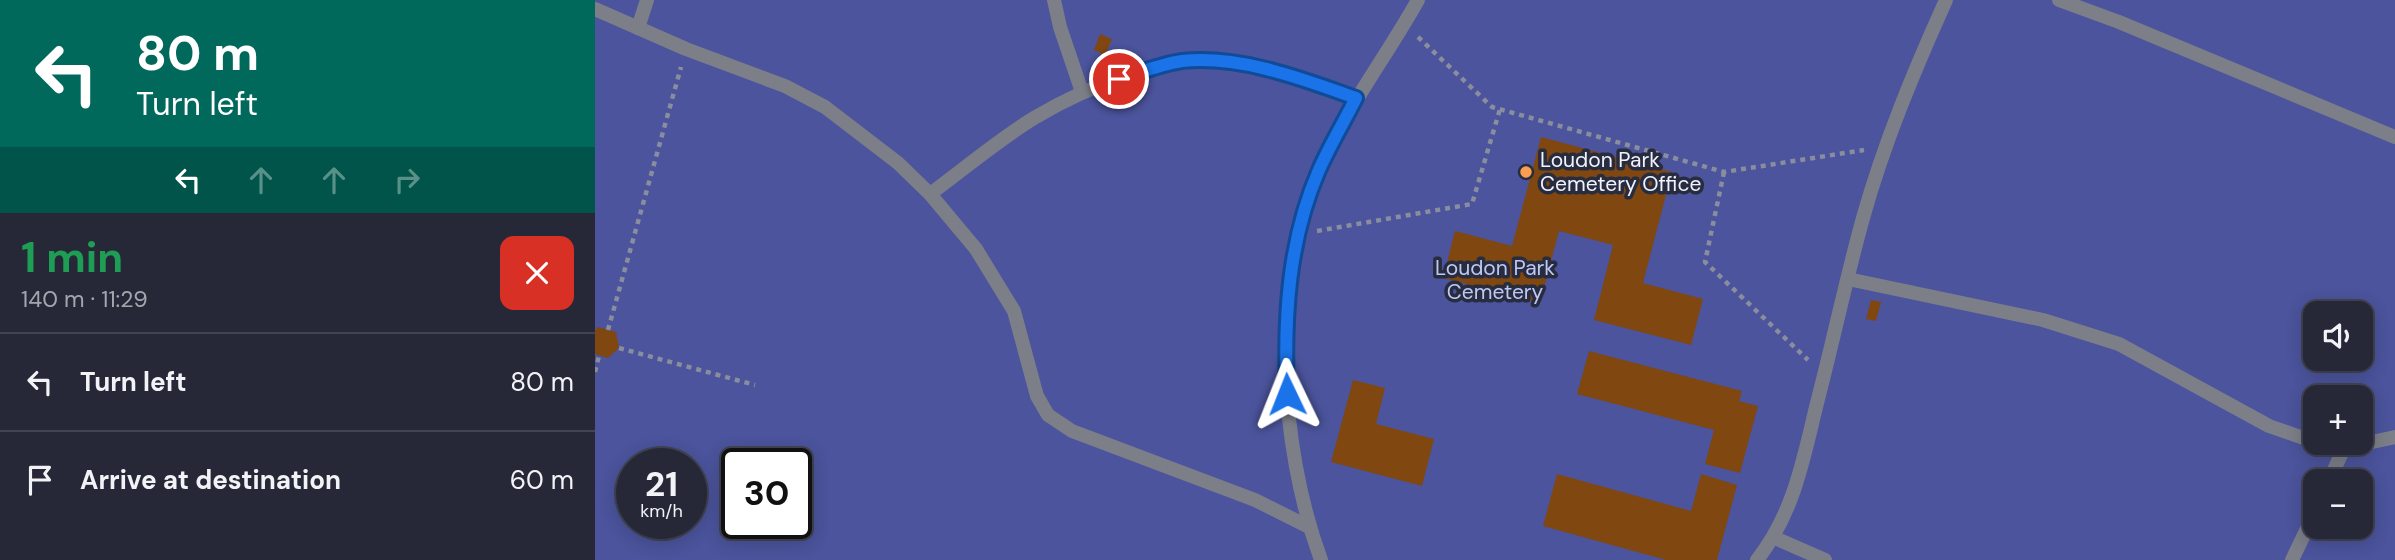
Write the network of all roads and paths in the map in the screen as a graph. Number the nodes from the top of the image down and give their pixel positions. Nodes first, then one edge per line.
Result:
1 (647, 0) edge
2 (1054, 0) edge
3 (1418, 0) edge
4 (1946, 0) edge
5 (2059, 0) edge
6 (595, 9) edge
7 (1404, 25) junction
8 (638, 28) junction
9 (686, 49) junction
10 (1082, 92) junction
11 (1356, 98) junction
12 (1500, 110) junction
13 (2395, 137) edge
14 (1886, 147) junction
15 (1724, 172) junction
16 (930, 194) junction
17 (1299, 234) junction
18 (1848, 279) junction
19 (608, 330) dead end
20 (619, 348) dead end
21 (599, 356) dead end
22 (595, 372) edge
23 (1824, 375) junction
24 (755, 385) dead end
25 (2303, 437) edge
26 (2395, 437) edge
27 (2373, 442) edge
28 (1309, 527) junction
29 (2303, 537) edge
30 (1775, 538) junction
31 (1321, 560) edge
32 (1757, 560) edge
33 (1825, 560) edge
34 (2292, 560) edge

1 - 8 street
2 - 10 street
3 - 7 street
4 - 14 street
5 - 13 street
6 - 8 street
7 - 11 street
7 - 12 path
8 - 9 street
9 - 16 street
9 - 19 path
10 - 11 street
10 - 16 street
11 - 17 street
12 - 15 path
12 - 17 path
14 - 15 path
14 - 18 street
15 - 23 path
16 - 28 street
17 - 28 street
18 - 23 street
18 - 25 street
20 - 24 path
21 - 22 path
23 - 30 street
26 - 27 street
28 - 31 street
29 - 34 street
30 - 32 street
30 - 33 street

